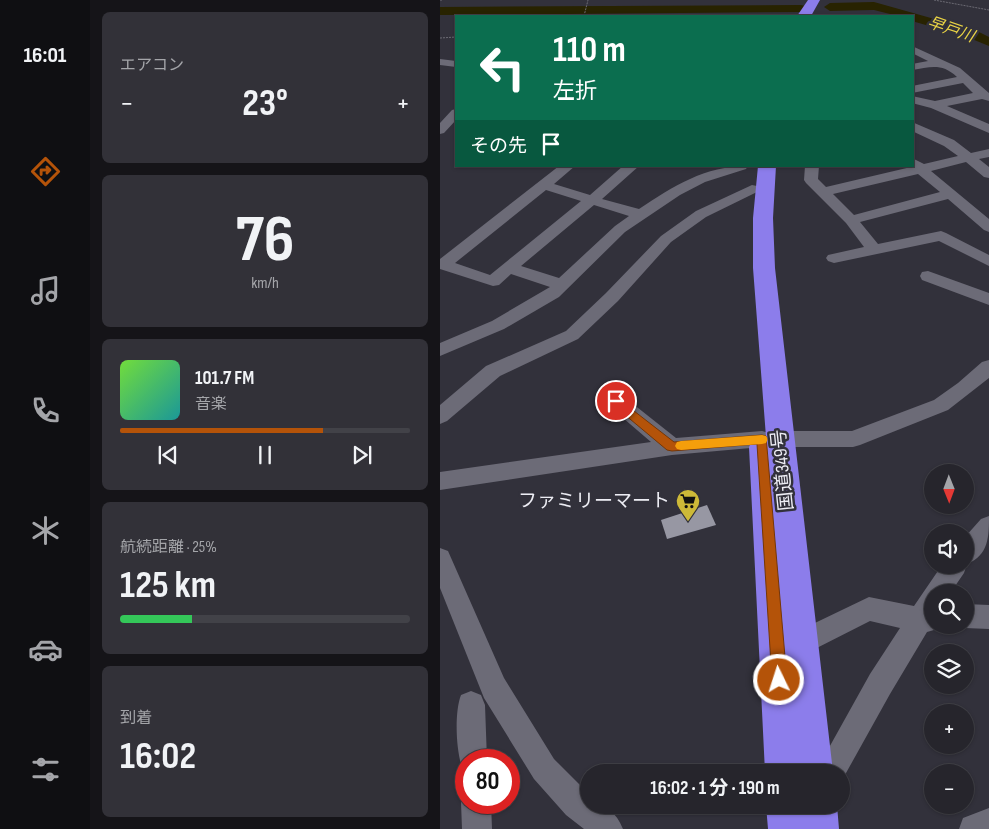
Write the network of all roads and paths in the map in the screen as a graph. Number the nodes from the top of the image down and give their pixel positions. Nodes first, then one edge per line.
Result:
1 (440, 0) edge
2 (444, 0) edge
3 (588, 0) edge
4 (814, 0) edge
5 (824, 0) edge
6 (934, 0) edge
7 (989, 10) edge
8 (584, 15) edge
9 (805, 15) edge
10 (816, 15) edge
11 (455, 37) edge
12 (440, 38) edge
13 (914, 50) edge
14 (440, 62) edge
15 (942, 62) junction
16 (455, 64) edge
17 (914, 67) edge
18 (966, 79) junction
19 (914, 90) edge
20 (985, 96) edge
21 (914, 100) edge
22 (935, 105) junction
23 (453, 113) edge
24 (914, 127) edge
25 (989, 129) edge
26 (440, 130) edge
27 (989, 153) edge
28 (968, 158) junction
29 (917, 165) edge
30 (567, 167) edge
31 (631, 167) edge
32 (812, 167) edge
33 (910, 167) edge
34 (753, 172) edge
35 (701, 173) edge
36 (989, 174) edge
37 (544, 185) junction
38 (822, 192) junction
39 (951, 194) junction
40 (592, 200) junction
41 (642, 215) junction
42 (851, 220) junction
43 (989, 227) edge
44 (874, 250) junction
45 (986, 257) edge
46 (834, 258) dead end
47 (510, 268) junction
48 (928, 276) dead end
49 (562, 285) junction
50 (989, 299) edge
51 (440, 350) edge
52 (989, 367) edge
53 (616, 401) dead end
54 (440, 416) edge
55 (771, 439) junction
56 (672, 447) junction
57 (440, 481) edge
58 (989, 526) edge
59 (974, 544) edge
60 (440, 559) edge
61 (924, 613) edge
62 (974, 616) edge
63 (989, 617) edge
64 (924, 619) edge
65 (801, 643) junction
66 (471, 705) dead end
67 (473, 749) edge
68 (785, 764) edge
69 (812, 764) edge
70 (835, 764) edge
71 (476, 814) edge
72 (787, 814) edge
73 (817, 814) edge
74 (989, 823) edge
75 (477, 829) edge
76 (608, 829) edge
77 (788, 829) edge
78 (818, 829) edge
79 (974, 829) edge

1 - 2 path
3 - 8 path
4 - 9 highway
5 - 10 highway
6 - 7 path
11 - 12 path
13 - 15 street
14 - 16 street
15 - 17 street
15 - 18 street
18 - 19 street
18 - 20 street
20 - 22 street
21 - 22 street
22 - 25 street
23 - 26 street
24 - 28 street
27 - 28 street
28 - 29 street
28 - 36 street
29 - 39 street
30 - 37 street
31 - 40 street
32 - 38 street
33 - 38 street
34 - 35 street
34 - 54 street
34 - 55 highway, 国道349号
35 - 41 street
37 - 40 street
37 - 47 street
38 - 42 street
39 - 42 street
39 - 43 street
40 - 41 street
40 - 47 street
41 - 49 street
42 - 44 street
44 - 45 street
44 - 46 street
47 - 49 street
48 - 50 street
49 - 51 street
52 - 55 street
53 - 56 street
55 - 56 street
55 - 65 highway, 国道349号
55 - 68 highway, 国道349号
56 - 57 street
58 - 59 street
60 - 76 street
61 - 65 street
62 - 63 street
64 - 70 street
65 - 69 highway, 国道349号
66 - 67 street
71 - 75 street
72 - 77 highway
73 - 78 highway
74 - 79 street

